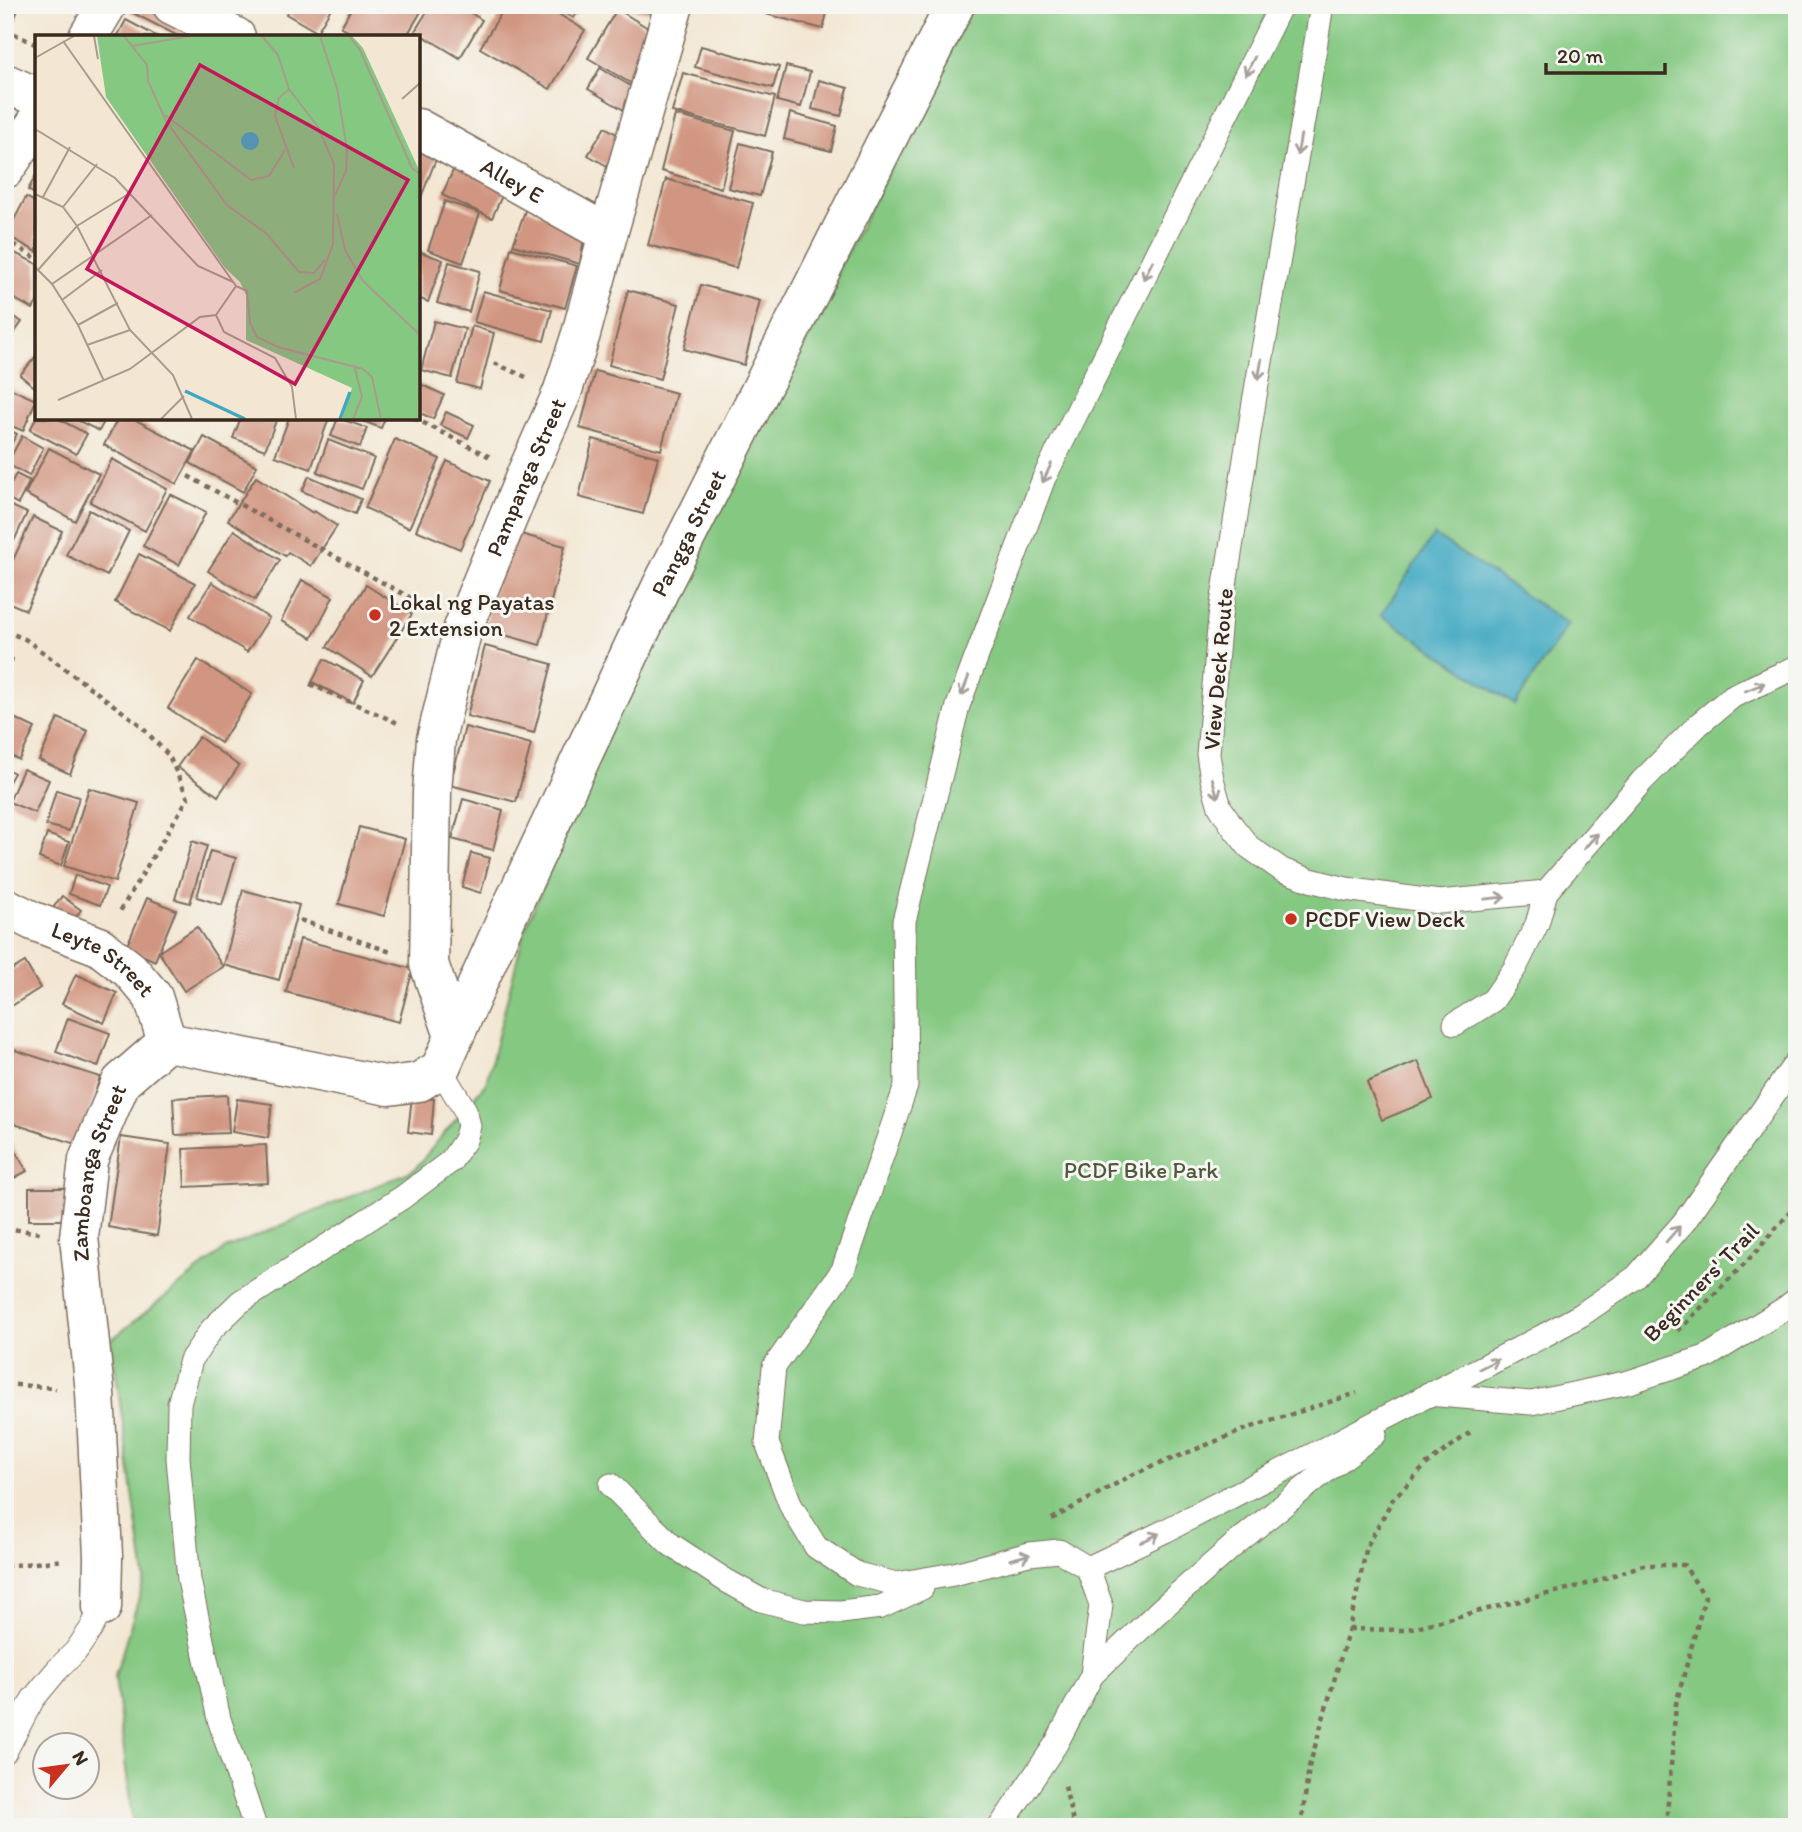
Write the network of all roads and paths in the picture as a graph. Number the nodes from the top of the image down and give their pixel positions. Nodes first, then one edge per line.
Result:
1 (107, 5) edge
2 (172, 5) edge
3 (955, 5) edge
4 (1281, 5) edge
5 (1322, 5) edge
6 (673, 6) edge
7 (5, 29) edge
8 (89, 35) edge
9 (232, 35) edge
10 (35, 44) edge
11 (5, 83) edge
12 (35, 96) edge
13 (35, 125) edge
14 (420, 129) edge
15 (5, 169) edge
16 (608, 234) junction
17 (5, 239) edge
18 (35, 257) edge
19 (418, 420) edge
20 (526, 474) junction
21 (188, 476) dead end
22 (463, 628) junction
23 (5, 631) edge
24 (1797, 667) edge
25 (310, 684) dead end
26 (436, 739) junction
27 (1546, 892) junction
28 (5, 907) edge
29 (300, 920) dead end
30 (99, 946) junction
31 (429, 964) junction
32 (1455, 1024) dead end
33 (167, 1042) junction
34 (447, 1053) junction
35 (1797, 1062) edge
36 (1797, 1204) edge
37 (1797, 1299) edge
38 (1676, 1333) dead end
39 (5, 1384) edge
40 (1364, 1391) dead end
41 (95, 1392) junction
42 (1427, 1394) junction
43 (1531, 1403) junction
44 (611, 1485) dead end
45 (1047, 1522) dead end
46 (103, 1556) junction
47 (5, 1566) edge
48 (1088, 1568) junction
49 (954, 1574) junction
50 (102, 1606) joint
51 (1349, 1629) junction
52 (1092, 1675) junction
53 (5, 1752) edge
54 (255, 1827) edge
55 (1000, 1827) edge
56 (1301, 1827) edge
57 (1666, 1827) edge

1 - 8 street
2 - 9 street
3 - 34 street, Pangga Street
4 -> 49 lane
5 -> 27 lane, View Deck Route
6 - 16 street, Pampanga Street
7 - 10 path
11 - 12 street
13 - 15 street
14 - 16 street, Alley E
16 - 20 street, Pampanga Street
17 - 18 path
19 - 20 path
20 - 22 street, Pampanga Street
21 - 22 path
22 - 26 street, Pampanga Street
23 - 30 path
27 -> 24 lane
25 - 26 path
26 - 31 street, Pampanga Street
27 - 32 lane
28 - 30 street, Leyte Street
29 - 31 path
30 - 33 street, Leyte Street
31 - 34 street, Pampanga Street
33 - 34 street
33 - 41 street, Zamboanga Street
34 - 54 lane
42 -> 35 lane
36 - 38 path, Beginners' Trail
37 - 43 lane
39 - 41 path
40 - 45 path
41 - 46 street, Zamboanga Street
42 - 43 lane
48 -> 42 lane
42 - 52 lane
43 - 51 path
44 - 49 lane
46 - 47 path
46 - 50 street, Zamboanga Street
49 -> 48 lane
48 - 52 lane
50 - 53 lane
51 - 56 path
51 - 57 path
52 - 55 lane

